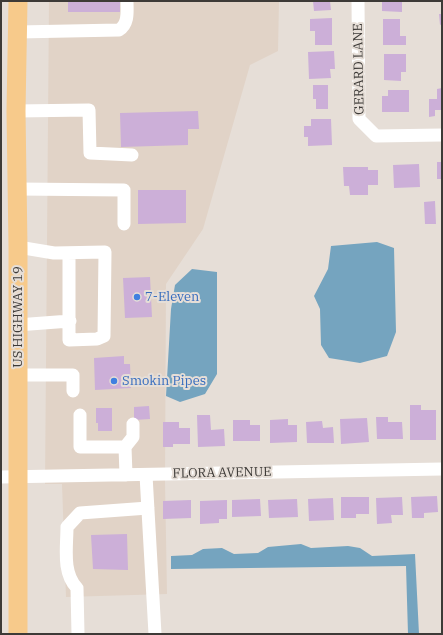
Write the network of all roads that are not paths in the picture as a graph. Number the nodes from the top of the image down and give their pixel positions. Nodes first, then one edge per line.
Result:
1 (7, 1) edge
2 (18, 1) edge
3 (127, 1) edge
4 (358, 1) edge
5 (18, 30) junction
6 (16, 111) junction
7 (442, 135) edge
8 (132, 155) dead end
9 (17, 189) junction
10 (124, 224) dead end
11 (18, 247) junction
12 (69, 253) junction
13 (70, 321) junction
14 (18, 325) junction
15 (18, 375) junction
16 (73, 391) dead end
17 (80, 415) dead end
18 (133, 424) dead end
19 (125, 447) junction
20 (442, 469) edge
21 (126, 475) junction
22 (146, 475) junction
23 (9, 477) edge
24 (148, 508) junction
25 (18, 634) edge
26 (78, 634) edge
27 (155, 634) edge

1 - 5 highway
2 - 5 highway, US HIGHWAY 19
3 - 5 street
4 - 7 street, GERARD LANE
5 - 6 highway, US HIGHWAY 19
6 - 8 street
6 - 9 highway, US HIGHWAY 19
9 - 10 street
9 - 11 highway, US HIGHWAY 19
11 - 12 street
11 - 14 highway, US HIGHWAY 19
12 - 13 street
12 - 13 street
13 - 14 street
14 - 15 highway, US HIGHWAY 19
15 - 16 street
15 - 23 highway, US HIGHWAY 19
17 - 19 street
18 - 19 street
19 - 21 street
20 - 22 street, FLORA AVENUE
21 - 22 street, FLORA AVENUE
21 - 23 street, FLORA AVENUE
22 - 24 street
23 - 25 highway, US HIGHWAY 19
24 - 26 street
24 - 27 street

